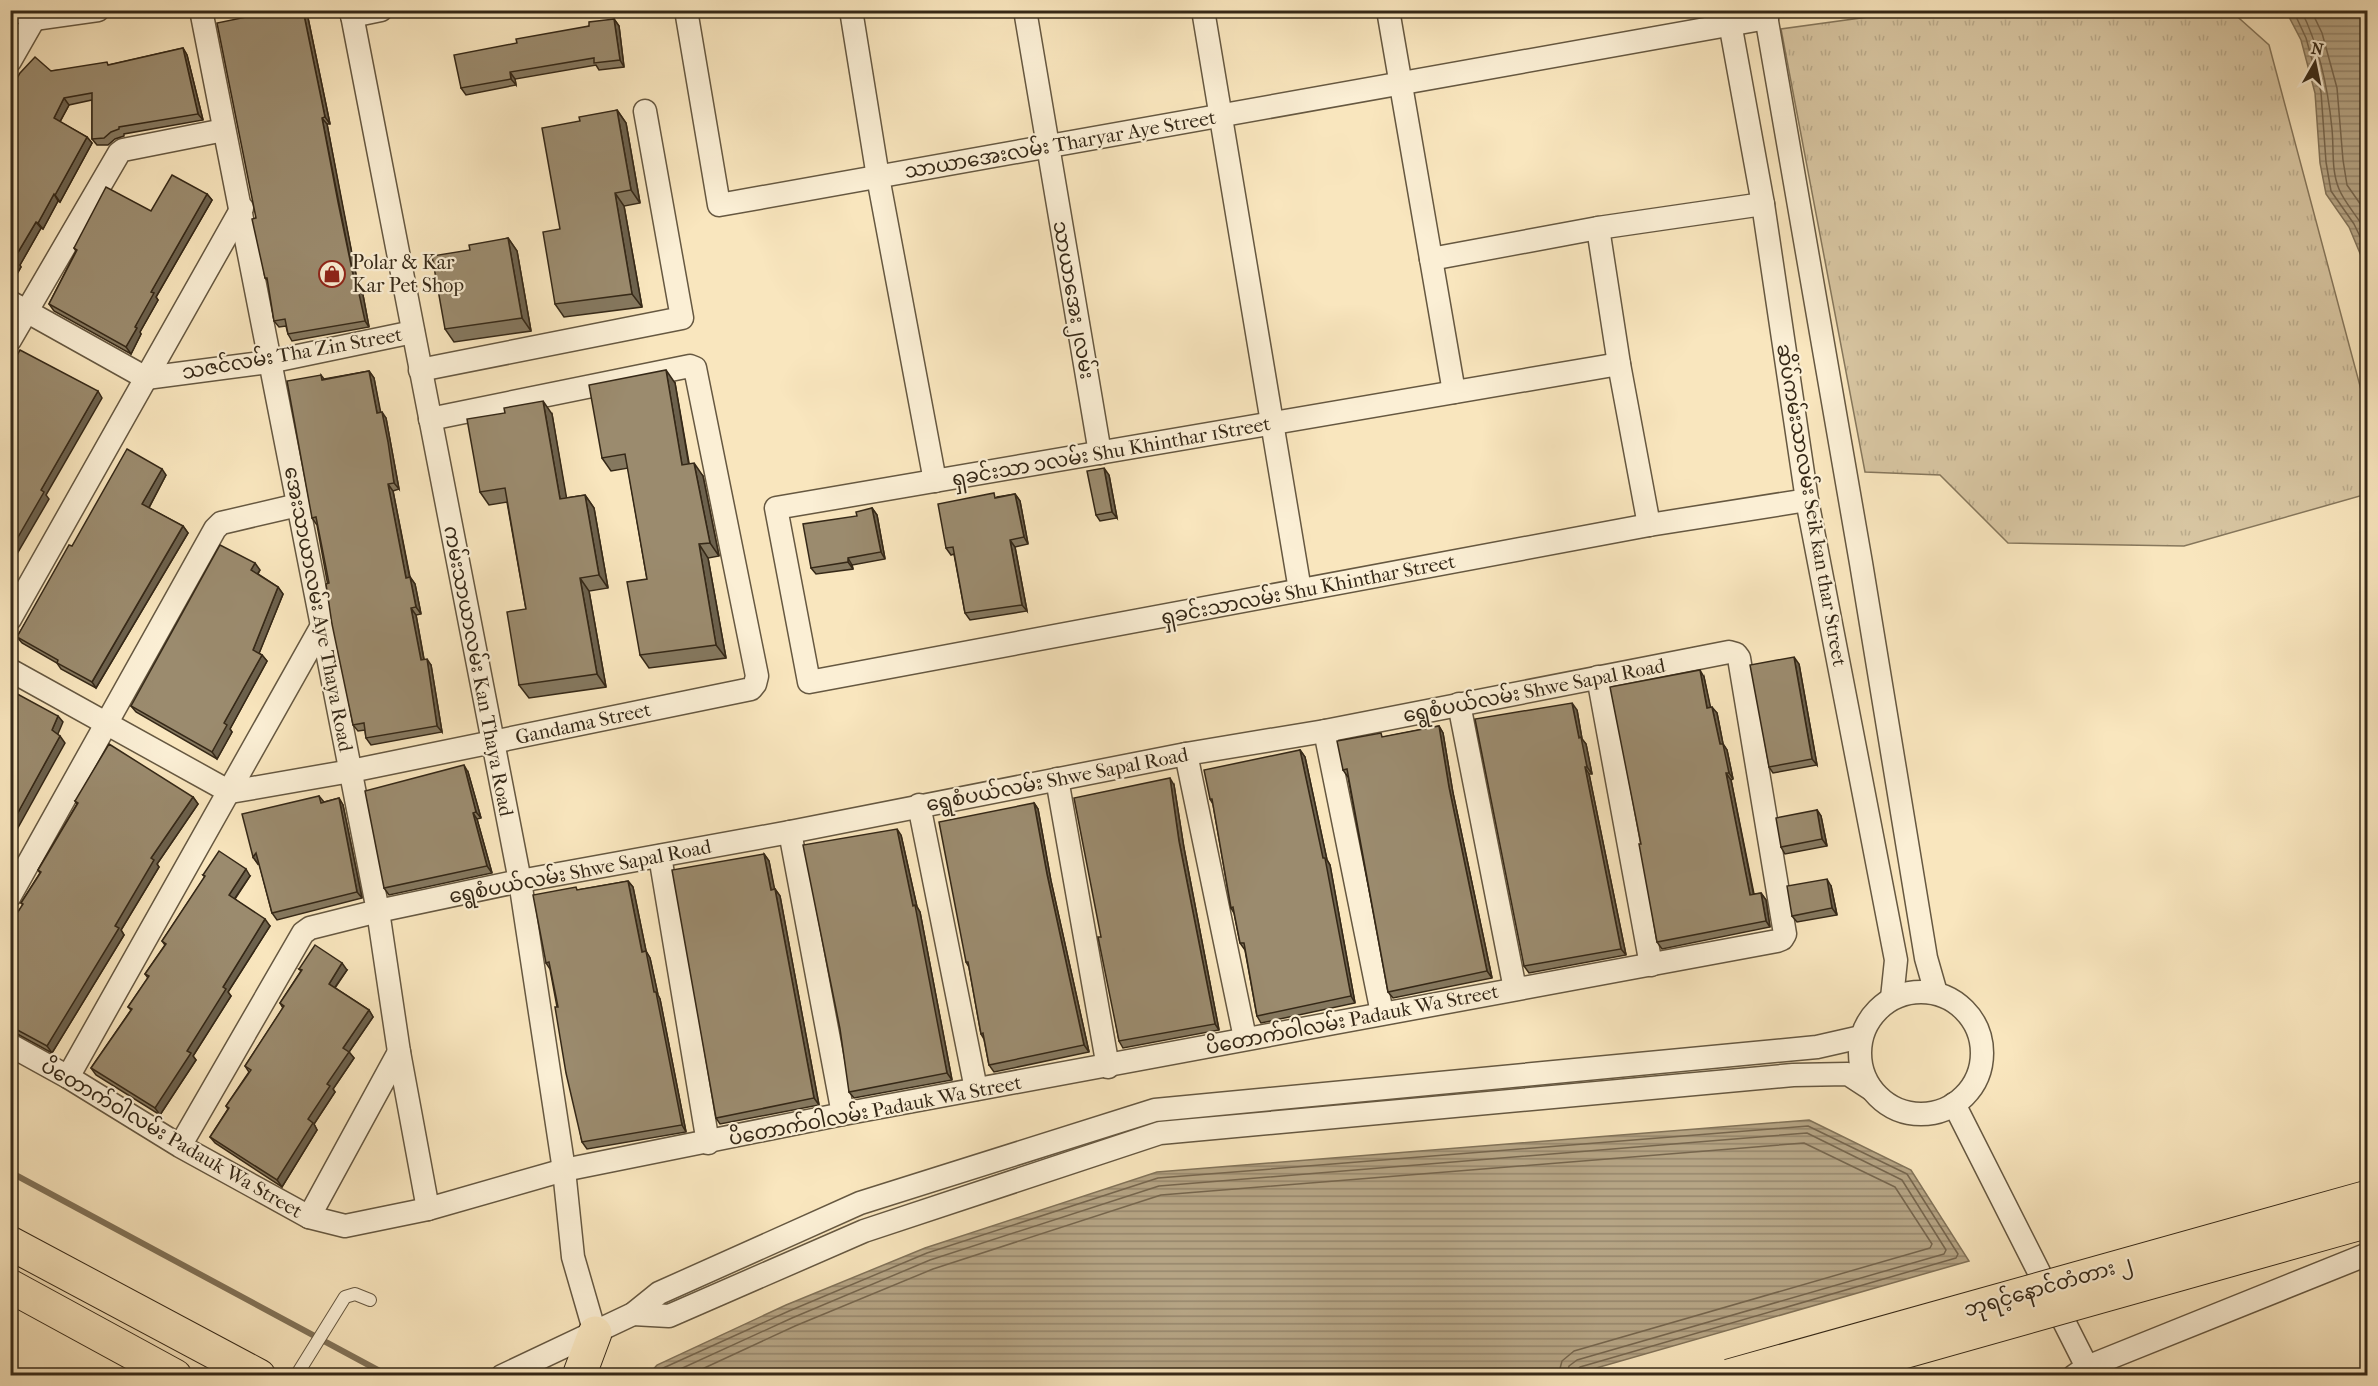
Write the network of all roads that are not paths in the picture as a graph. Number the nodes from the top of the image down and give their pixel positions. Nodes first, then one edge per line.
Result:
1 (98, 10) edge
2 (201, 10) edge
3 (381, 10) edge
4 (686, 10) edge
5 (851, 10) edge
6 (1025, 10) edge
7 (1203, 10) edge
8 (1388, 10) edge
9 (351, 13) edge
10 (1766, 14) edge
11 (26, 15) edge
12 (1729, 18) edge
13 (10, 61) edge
14 (1401, 84) junction
15 (645, 111) dead end
16 (1220, 116) junction
17 (224, 130) junction
18 (1048, 147) junction
19 (878, 177) junction
20 (1763, 204) junction
21 (242, 208) junction
22 (1598, 228) junction
23 (1431, 259) junction
24 (19, 307) edge
25 (413, 332) junction
26 (10, 340) edge
27 (269, 362) junction
28 (1619, 364) junction
29 (420, 370) junction
30 (146, 378) junction
31 (1454, 392) junction
32 (430, 419) junction
33 (1272, 423) junction
34 (1100, 453) junction
35 (935, 481) junction
36 (1807, 500) junction
37 (298, 505) junction
38 (1650, 525) junction
39 (1300, 590) junction
40 (10, 619) edge
41 (323, 624) junction
42 (10, 670) edge
43 (1598, 677) junction
44 (809, 682) joint
45 (1459, 704) junction
46 (106, 722) junction
47 (1325, 731) junction
48 (493, 741) junction
49 (1186, 754) junction
50 (351, 771) junction
51 (1057, 778) junction
52 (230, 792) junction
53 (919, 805) junction
54 (790, 832) junction
55 (660, 856) junction
56 (520, 881) junction
57 (10, 896) edge
58 (378, 911) junction
59 (1782, 939) joint
60 (1651, 965) junction
61 (1515, 989) junction
62 (1936, 993) junction
63 (1892, 998) junction
64 (1382, 1013) junction
65 (1861, 1037) junction
66 (1245, 1038) junction
67 (10, 1045) edge
68 (399, 1052) junction
69 (1108, 1066) junction
70 (68, 1077) junction
71 (976, 1089) junction
72 (1871, 1089) junction
73 (1954, 1104) junction
74 (843, 1114) junction
75 (708, 1143) junction
76 (180, 1146) junction
77 (564, 1170) junction
78 (2367, 1197) edge
79 (429, 1209) junction
80 (309, 1217) junction
81 (2367, 1221) edge
82 (10, 1243) edge
83 (2367, 1254) edge
84 (10, 1286) edge
85 (370, 1300) dead end
86 (633, 1314) junction
87 (595, 1332) junction
88 (2081, 1371) edge
89 (175, 1376) edge
90 (259, 1376) edge
91 (296, 1376) edge
92 (502, 1376) edge
93 (579, 1376) edge
94 (1729, 1376) edge
95 (1818, 1376) edge

1 - 11 street
2 - 17 street, အေးသာယာလမ်း Aye Thaya Road
3 - 9 street
4 - 19 street, သာယာအေးလမ်း Tharyar Aye Street
5 - 19 street
6 - 18 street, သာယာအေး၂လမ်း
7 - 16 street
8 - 14 street
9 - 25 street, ကမ်းသာယာလမ်း Kan Thaya Road
10 - 12 street
10 - 62 street, ဆိပ်ကမ်းသာလမ်း Seik kan thar Street
11 - 13 street
12 - 14 street
12 - 20 street, ဆိပ်ကမ်းသာလမ်း Seik kan thar Street
14 - 16 street, သာယာအေးလမ်း Tharyar Aye Street
14 - 23 street
15 - 29 street
16 - 18 street, သာယာအေးလမ်း Tharyar Aye Street
16 - 33 street
17 - 21 street, အေးသာယာလမ်း Aye Thaya Road
17 - 24 street
18 - 19 street, သာယာအေးလမ်း Tharyar Aye Street
18 - 34 street, သာယာအေး၂လမ်း
19 - 35 street
20 - 22 street
20 - 36 street, ဆိပ်ကမ်းသာလမ်း Seik kan thar Street
21 - 27 street, အေးသာယာလမ်း Aye Thaya Road
21 - 30 street
22 - 23 street
22 - 28 street
23 - 31 street
24 - 26 street
24 - 30 street
25 - 27 street, သဇင်လမ်း Tha Zin Street
25 - 29 street, ကမ်းသာယာလမ်း Kan Thaya Road
27 - 30 street, သဇင်လမ်း Tha Zin Street
27 - 37 street, အေးသာယာလမ်း Aye Thaya Road
28 - 31 street, ရှခင်းသာ ၁လမ်း Shu Khinthar 1Street
28 - 38 street
29 - 32 street, ကမ်းသာယာလမ်း Kan Thaya Road
30 - 40 street
31 - 33 street, ရှခင်းသာ ၁လမ်း Shu Khinthar 1Street
32 - 48 street, ကမ်းသာယာလမ်း Kan Thaya Road
32 - 48 street, Gandama Street
33 - 34 street, ရှခင်းသာ ၁လမ်း Shu Khinthar 1Street
33 - 39 street
34 - 35 street, ရှခင်းသာ ၁လမ်း Shu Khinthar 1Street
35 - 44 street, ရှခင်းသာ ၁လမ်း Shu Khinthar 1Street
36 - 38 street, ရှခင်းသာလမ်း Shu Khinthar Street
36 - 63 street, ဆိပ်ကမ်းသာလမ်း Seik kan thar Street
37 - 41 street, အေးသာယာလမ်း Aye Thaya Road
37 - 46 street
38 - 39 street, ရှခင်းသာလမ်း Shu Khinthar Street
39 - 44 street, ရှခင်းသာလမ်း Shu Khinthar Street
41 - 50 street, အေးသာယာလမ်း Aye Thaya Road
41 - 52 street
42 - 46 street
43 - 45 street, ရွေစံပယ်လမ်း Shwe Sapal Road
43 - 59 street, ရွေစံပယ်လမ်း Shwe Sapal Road
43 - 60 street
45 - 47 street, ရွေစံပယ်လမ်း Shwe Sapal Road
45 - 61 street
46 - 52 street
46 - 57 street
47 - 49 street, ရွေစံပယ်လမ်း Shwe Sapal Road
47 - 64 street
48 - 50 street, Gandama Street
48 - 56 street, ကမ်းသာယာလမ်း Kan Thaya Road
49 - 51 street, ရွေစံပယ်လမ်း Shwe Sapal Road
49 - 66 street
50 - 52 street, Gandama Street
50 - 58 street, အေးသာယာလမ်း Aye Thaya Road
51 - 53 street, ရွေစံပယ်လမ်း Shwe Sapal Road
51 - 69 street
52 - 70 street
53 - 54 street, ရွေစံပယ်လမ်း Shwe Sapal Road
53 - 71 street
54 - 55 street, ရွေစံပယ်လမ်း Shwe Sapal Road
54 - 74 street
55 - 56 street, ရွေစံပယ်လမ်း Shwe Sapal Road
55 - 75 street
56 - 58 street, ရွေစံပယ်လမ်း Shwe Sapal Road
56 - 77 street, ကမ်းသာယာလမ်း Kan Thaya Road
58 - 68 street, အေးသာယာလမ်း Aye Thaya Road
58 - 76 street, ရွေစံပယ်လမ်း Shwe Sapal Road
59 - 60 street, ပိတောက်ဝါလမ်း Padauk Wa Street
60 - 61 street, ပိတောက်ဝါလမ်း Padauk Wa Street
61 - 64 street, ပိတောက်ဝါလမ်း Padauk Wa Street
62 - 63 street
62 - 73 street
63 - 65 street
64 - 66 street, ပိတောက်ဝါလမ်း Padauk Wa Street
65 - 72 street
65 - 86 street
66 - 69 street, ပိတောက်ဝါလမ်း Padauk Wa Street
67 - 70 street, ပိတောက်ဝါလမ်း Padauk Wa Street
68 - 79 street, အေးသာယာလမ်း Aye Thaya Road
68 - 80 street
69 - 71 street, ပိတောက်ဝါလမ်း Padauk Wa Street
70 - 76 street, ပိတောက်ဝါလမ်း Padauk Wa Street
71 - 74 street, ပိတောက်ဝါလမ်း Padauk Wa Street
72 - 73 street
72 - 86 street
73 - 88 street
74 - 75 street, ပိတောက်ဝါလမ်း Padauk Wa Street
75 - 77 street, ပိတောက်ဝါလမ်း Padauk Wa Street
76 - 80 street, ပိတောက်ဝါလမ်း Padauk Wa Street
77 - 79 street, ပိတောက်ဝါလမ်း Padauk Wa Street
77 - 87 street, ကမ်းသာယာလမ်း Kan Thaya Road
78 - 94 main road, ဘုရင့်နောင်တံတား ၂, bridge
79 - 80 street, ပိတောက်ဝါလမ်း Padauk Wa Street
81 - 95 main road, bridge
82 - 90 main road
83 - 88 street
84 - 89 main road
85 - 91 lane
86 - 87 street
87 - 92 street
87 - 93 main road

